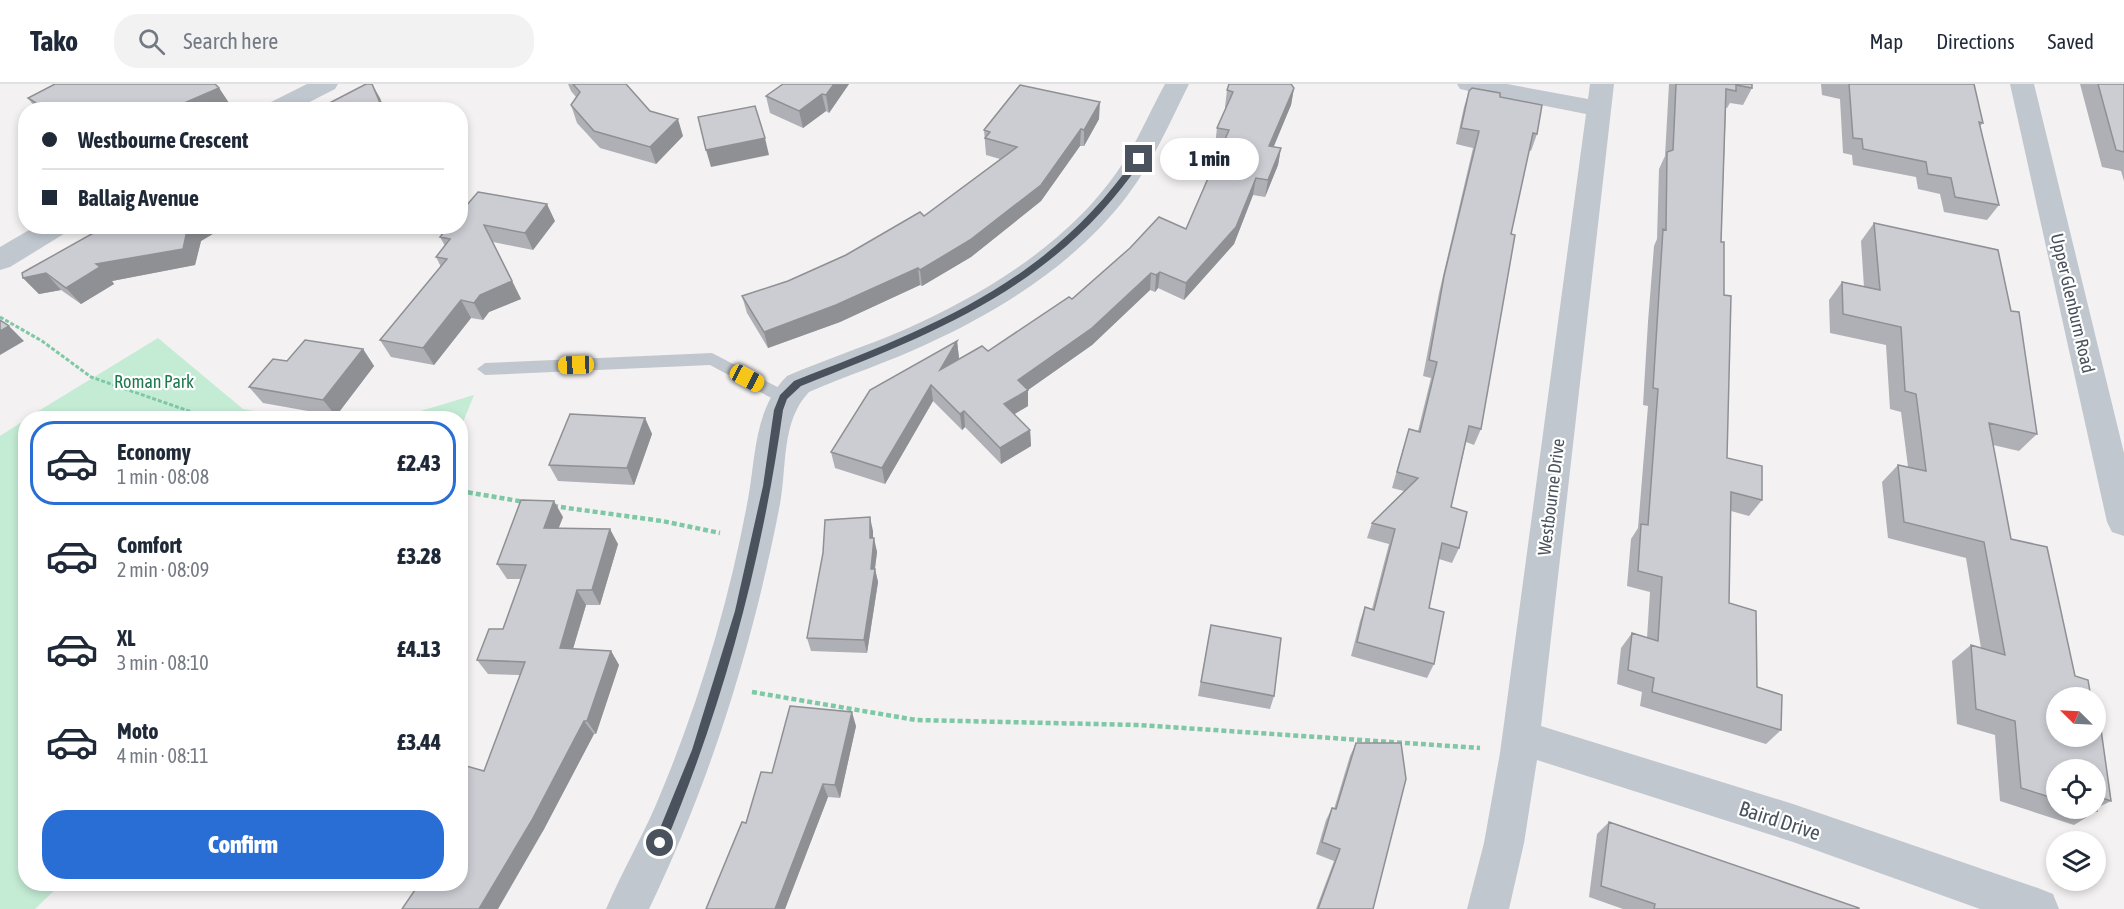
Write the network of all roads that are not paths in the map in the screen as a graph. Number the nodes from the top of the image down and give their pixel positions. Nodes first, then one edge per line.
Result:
1 (1177, 84) edge
2 (1469, 84) edge
3 (2022, 84) edge
4 (310, 87) edge
5 (1601, 96) edge
6 (287, 102) edge
7 (44, 234) edge
8 (0, 260) edge
9 (484, 369) dead end
10 (783, 397) junction
11 (2124, 522) edge
12 (1520, 745) junction
13 (627, 909) edge
14 (1488, 909) edge
15 (2038, 909) edge

1 - 10 street
2 - 5 street
3 - 11 street, Upper Glenburn Road
4 - 6 street
5 - 12 street, Westbourne Drive
7 - 8 street
9 - 10 lane
10 - 13 street
12 - 14 street, Westbourne Drive
12 - 15 street, Baird Drive

